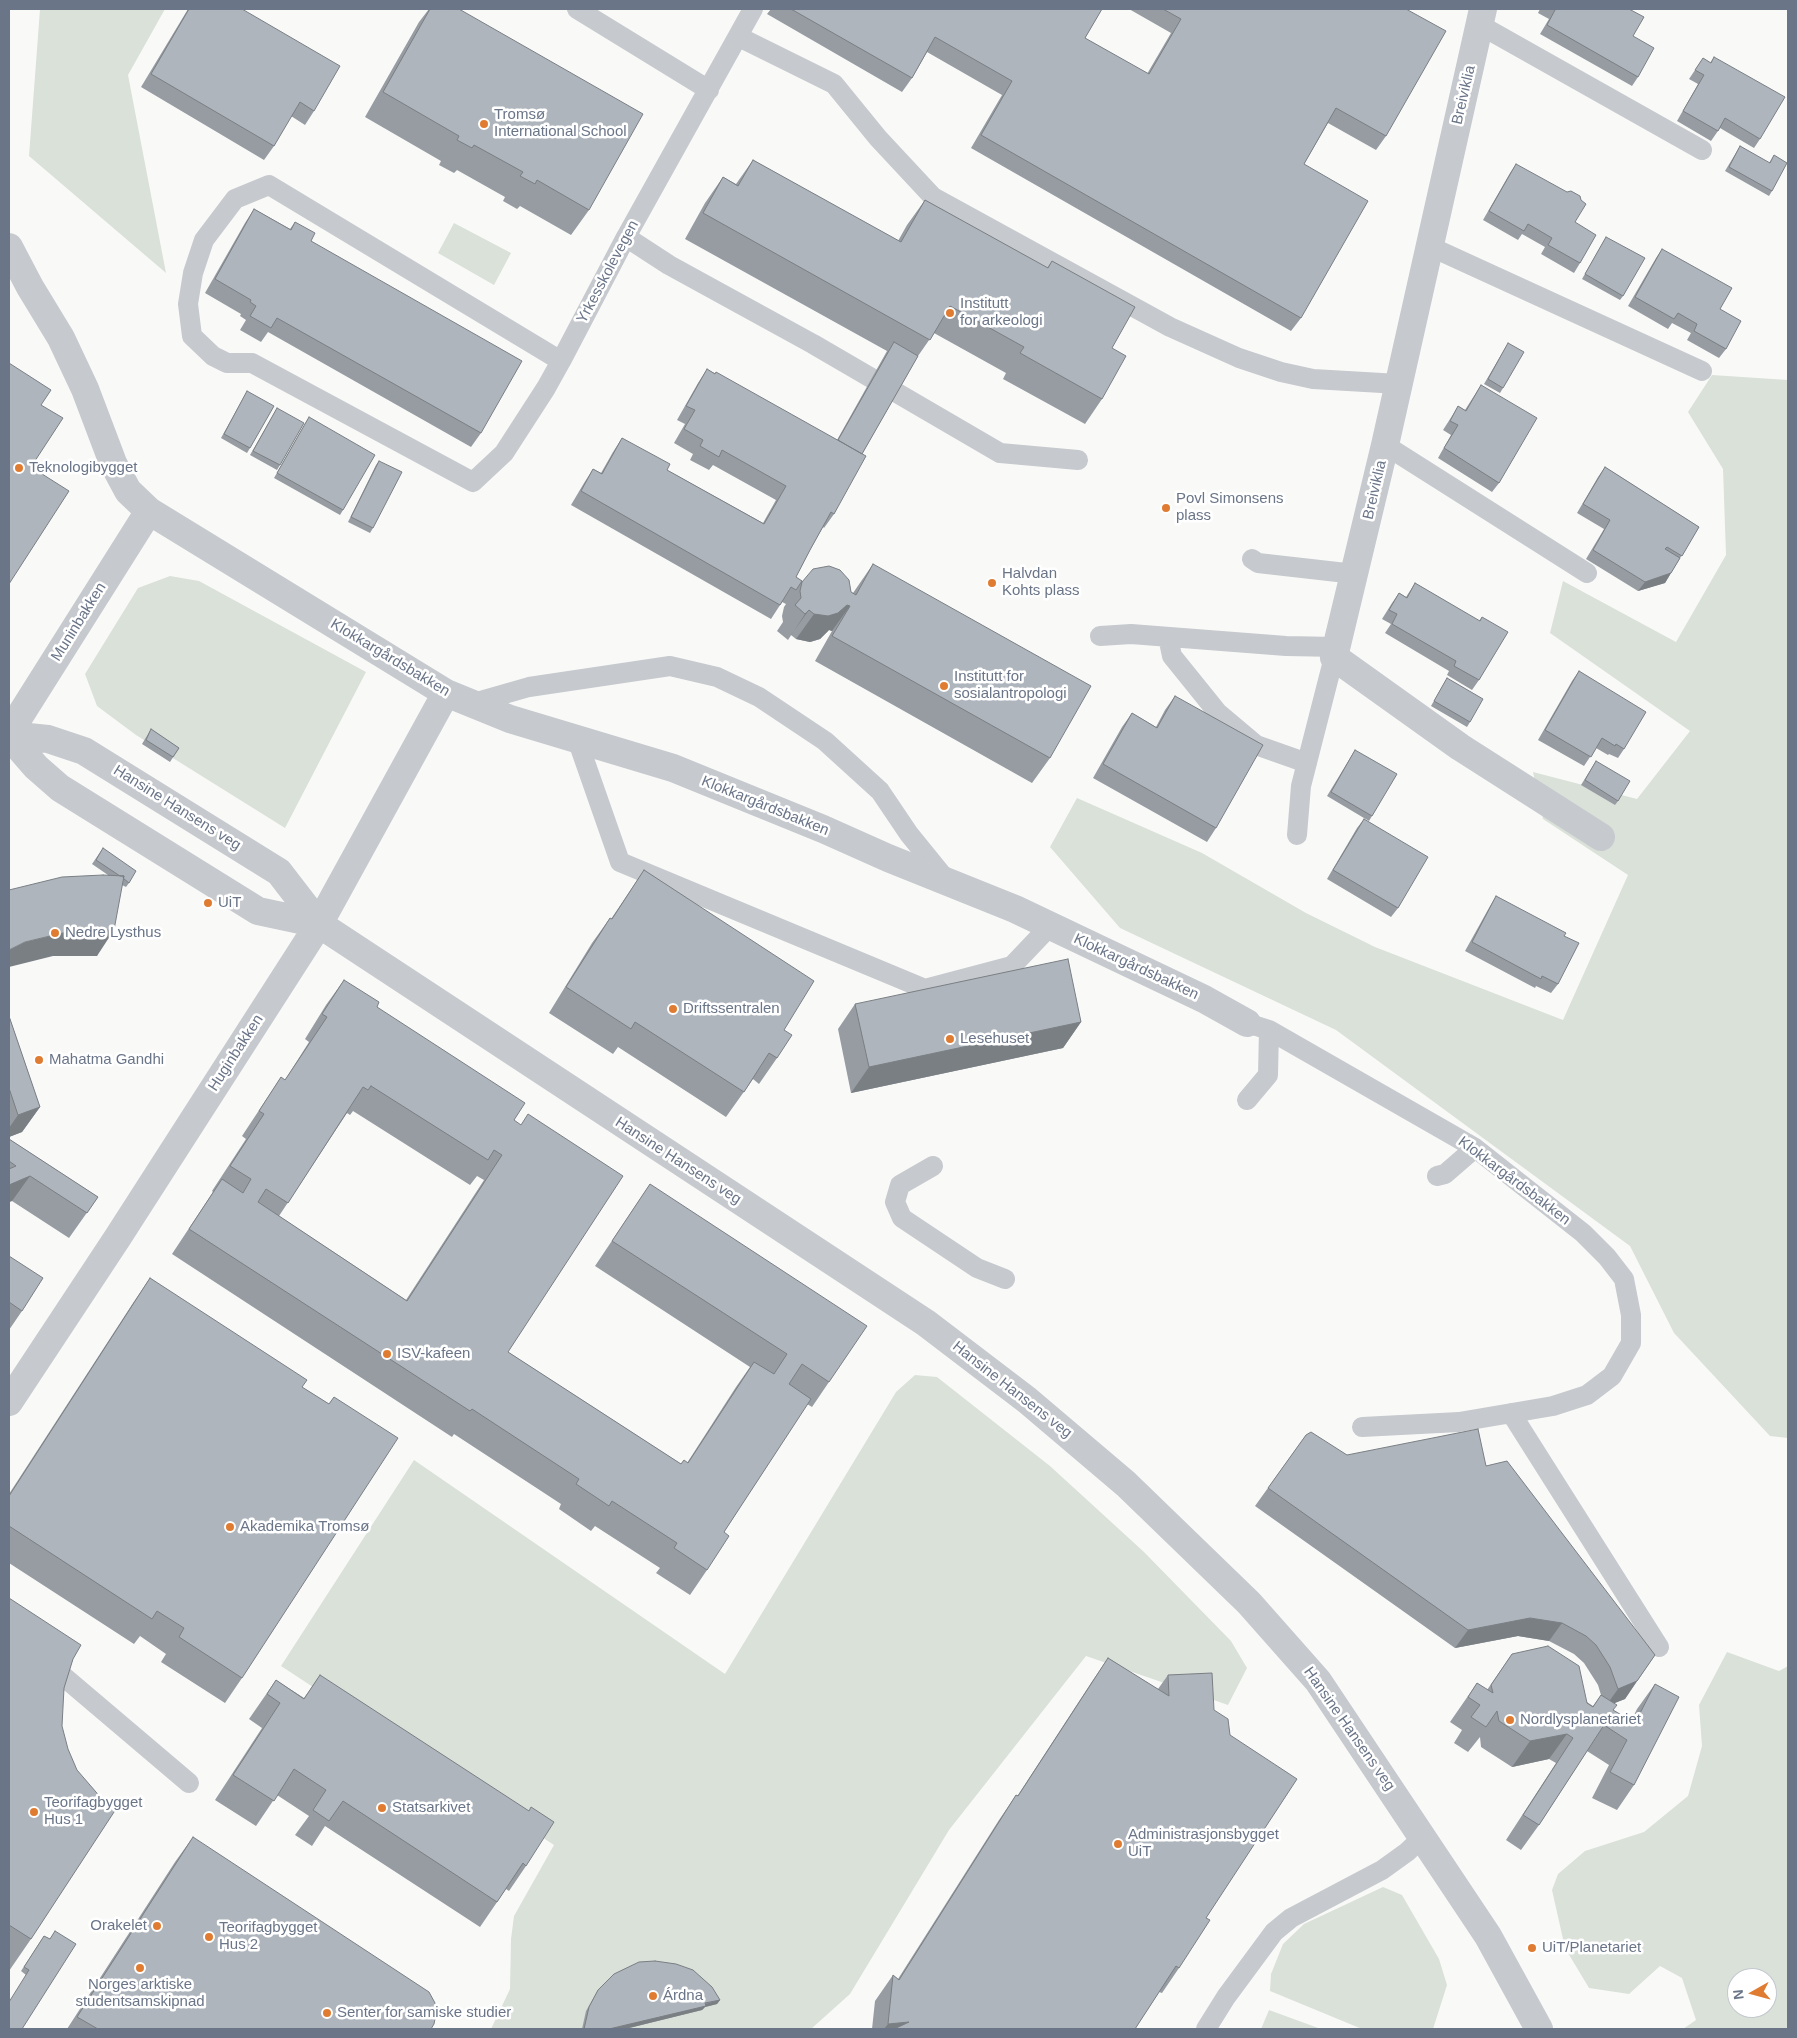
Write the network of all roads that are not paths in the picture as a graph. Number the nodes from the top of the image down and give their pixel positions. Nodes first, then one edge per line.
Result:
1 (577, 9) edge
2 (753, 9) edge
3 (1482, 17) edge
4 (739, 38) junction
5 (709, 90) junction
6 (1702, 150) dead end
7 (626, 237) junction
8 (1429, 246) junction
9 (9, 247) edge
10 (561, 361) junction
11 (1702, 371) dead end
12 (1399, 384) junction
13 (1385, 445) junction
14 (1078, 460) dead end
15 (149, 511) junction
16 (1252, 559) dead end
17 (1355, 574) junction
18 (1587, 574) dead end
19 (1100, 636) dead end
20 (1168, 638) junction
21 (1335, 652) junction
22 (446, 693) junction
23 (472, 704) junction
24 (9, 735) edge
25 (577, 739) junction
26 (1307, 764) junction
27 (1297, 835) dead end
28 (1601, 837) dead end
29 (950, 883) junction
30 (319, 924) junction
31 (1050, 926) junction
32 (1258, 1026) junction
33 (1247, 1100) dead end
34 (1475, 1148) junction
35 (933, 1166) dead end
36 (1436, 1176) dead end
37 (1005, 1279) dead end
38 (9, 1402) edge
39 (1511, 1413) junction
40 (1362, 1427) dead end
41 (9, 1640) edge
42 (1658, 1647) dead end
43 (189, 1783) dead end
44 (1424, 1836) junction
45 (1206, 2029) edge
46 (1539, 2029) edge

1 - 5 lane
2 - 4 lane, Yrkesskolevegen
3 - 6 lane
3 - 8 street, Breiviklia
4 - 5 lane, Yrkesskolevegen
4 - 12 lane
5 - 7 lane, Yrkesskolevegen
7 - 10 lane, Yrkesskolevegen
7 - 14 lane
8 - 11 lane
8 - 12 street, Breiviklia
9 - 15 street, Klokkargårdsbakken
10 - 10 lane, Yrkesskolevegen
12 - 13 street, Breiviklia
13 - 17 street, Breiviklia
13 - 18 lane
15 - 22 street, Klokkargårdsbakken
15 - 24 street, Muninbakken
16 - 17 lane
17 - 21 street, Breiviklia
19 - 20 lane
20 - 21 lane
20 - 26 lane
21 - 26 lane
21 - 28 street
22 - 23 street, Klokkargårdsbakken
22 - 30 street, Huginbakken
23 - 25 street, Klokkargårdsbakken
23 - 29 lane
24 - 30 street, Hansine Hansens veg
24 - 30 street, Hansine Hansens veg
25 - 29 street, Klokkargårdsbakken
25 - 31 lane
26 - 27 lane
29 - 31 street, Klokkargårdsbakken
30 - 38 street, Huginbakken
30 - 44 street, Hansine Hansens veg
31 - 32 street, Klokkargårdsbakken
32 - 33 lane
32 - 34 lane, Klokkargårdsbakken
34 - 36 lane
34 - 39 lane, Klokkargårdsbakken
35 - 37 lane
39 - 40 lane
39 - 42 lane
41 - 43 lane
44 - 45 lane
44 - 46 street, Hansine Hansens veg

